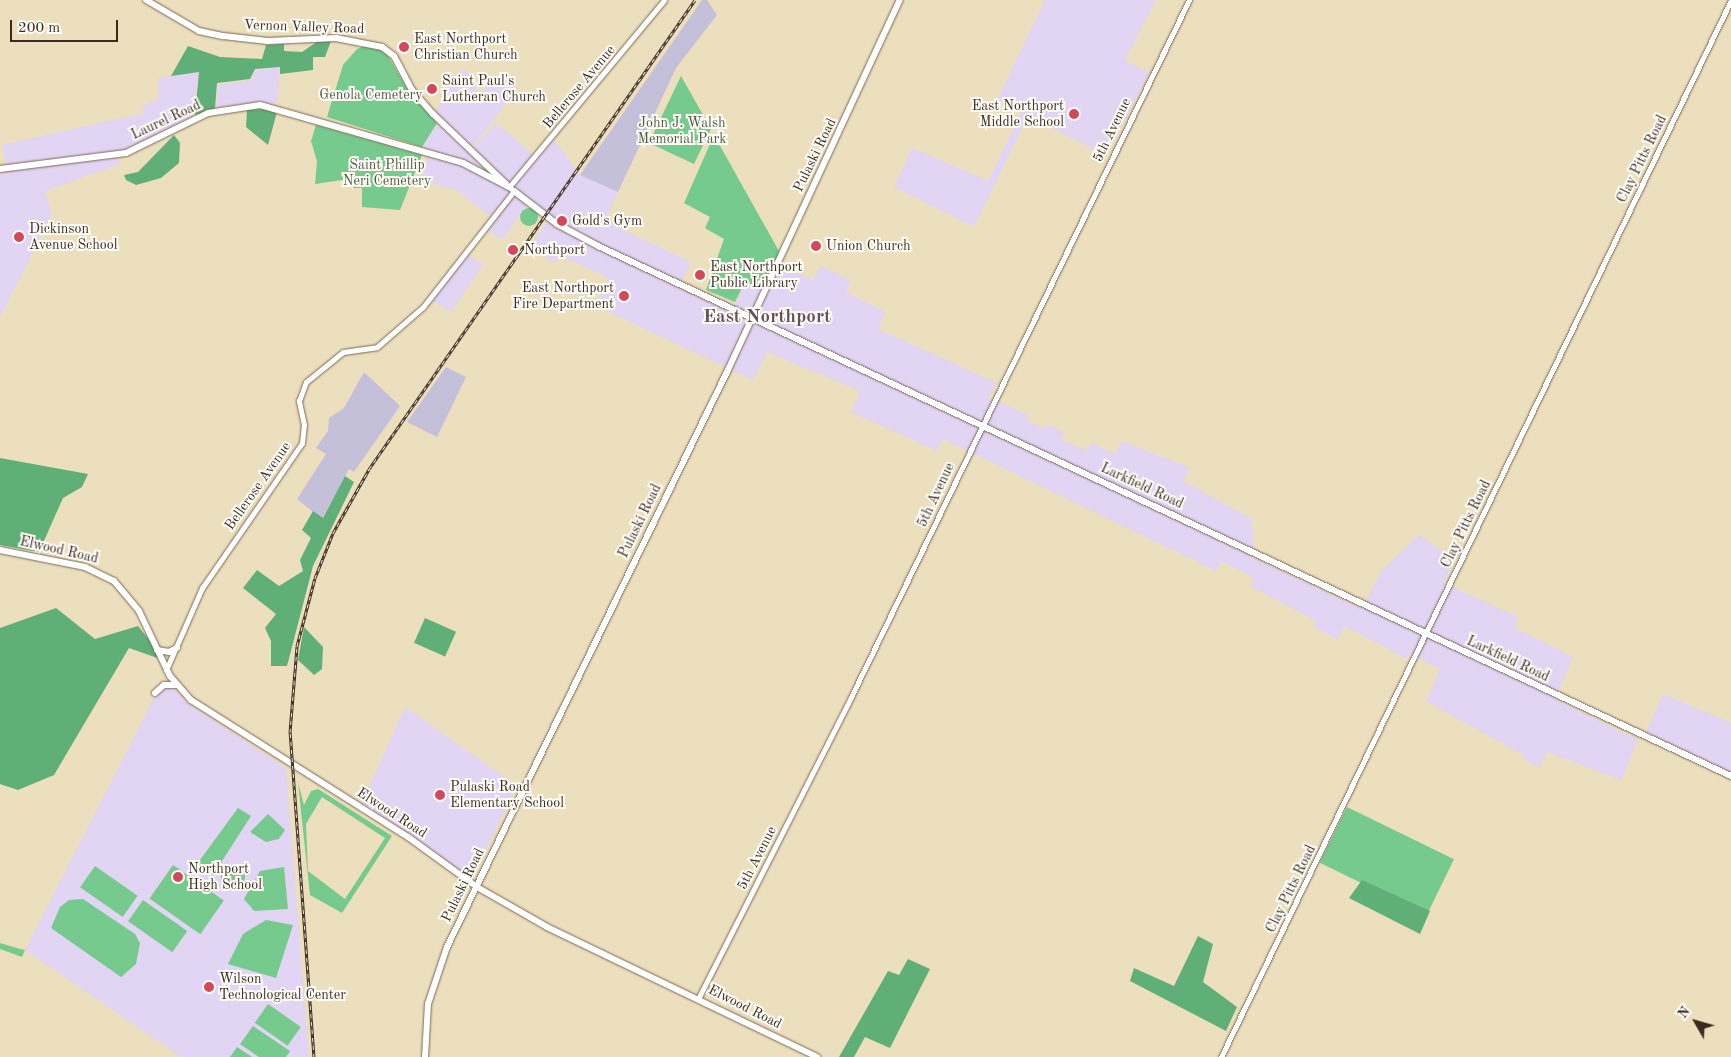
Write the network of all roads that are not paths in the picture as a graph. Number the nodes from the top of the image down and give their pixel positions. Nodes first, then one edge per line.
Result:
1 (146, 0) edge
2 (664, 0) edge
3 (900, 0) edge
4 (1189, 0) edge
5 (1731, 0) edge
6 (0, 169) edge
7 (511, 189) junction
8 (545, 215) joint
9 (753, 316) junction
10 (981, 426) junction
11 (0, 550) edge
12 (1424, 633) junction
13 (177, 648) junction
14 (156, 650) junction
15 (166, 670) junction
16 (177, 685) junction
17 (155, 693) dead end
18 (1731, 776) edge
19 (477, 888) junction
20 (699, 997) junction
21 (424, 1057) edge
22 (817, 1057) edge
23 (1221, 1057) edge

1 - 7 main road, Vernon Valley Road
2 - 7 street, Bellerose Avenue
3 - 9 main road, Pulaski Road
4 - 10 street, 5th Avenue
5 - 12 street, Clay Pitts Road
6 - 7 main road, Laurel Road
7 - 8 main road, Vernon Valley Road
7 - 13 street, Bellerose Avenue
8 - 9 main road, Larkfield Road
9 - 10 main road, Larkfield Road
9 - 19 main road, Pulaski Road
10 - 12 main road, Larkfield Road
10 - 20 street, 5th Avenue
11 - 14 main road, Elwood Road
12 - 18 main road, Larkfield Road
12 - 23 street, Clay Pitts Road
13 - 14 main road
13 - 15 street, Bellerose Avenue
14 - 15 main road, Elwood Road
15 - 16 main road, Elwood Road
16 - 17 main road
16 - 19 main road, Elwood Road
19 - 20 main road, Elwood Road
19 - 21 main road, Pulaski Road
20 - 22 main road, Elwood Road

